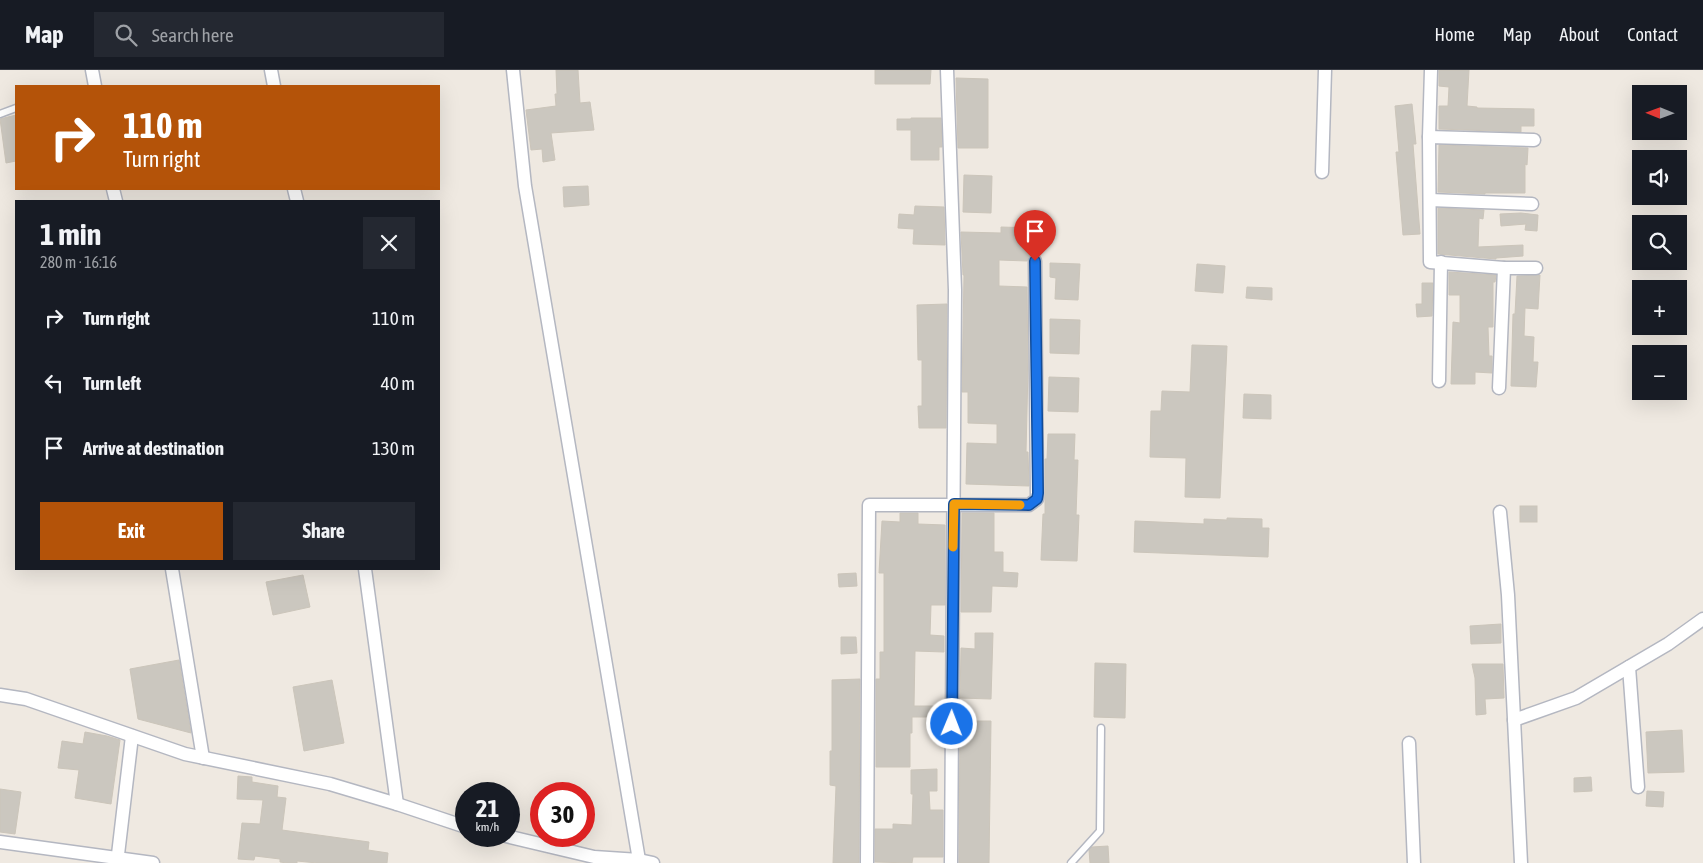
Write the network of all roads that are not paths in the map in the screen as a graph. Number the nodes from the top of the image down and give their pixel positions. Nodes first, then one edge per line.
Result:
1 (92, 70) edge
2 (271, 70) edge
3 (513, 70) edge
4 (947, 70) edge
5 (1325, 70) edge
6 (1431, 70) edge
7 (95, 85) edge
8 (274, 85) edge
9 (15, 108) edge
10 (0, 114) edge
11 (1429, 137) junction
12 (1534, 140) dead end
13 (1322, 172) dead end
14 (1430, 200) junction
15 (1532, 204) dead end
16 (1035, 261) dead end
17 (1441, 262) junction
18 (1504, 268) junction
19 (1536, 268) dead end
20 (1439, 381) dead end
21 (1499, 388) dead end
22 (954, 504) junction
23 (1500, 512) dead end
24 (172, 570) edge
25 (365, 570) edge
26 (1703, 619) edge
27 (1629, 667) junction
28 (0, 695) edge
29 (1514, 720) junction
30 (1101, 728) dead end
31 (132, 736) junction
32 (1409, 742) dead end
33 (203, 758) junction
34 (1638, 787) dead end
35 (397, 804) junction
36 (455, 823) edge
37 (520, 839) edge
38 (0, 842) edge
39 (117, 860) edge
40 (638, 860) junction
41 (153, 863) edge
42 (653, 863) edge
43 (867, 863) edge
44 (951, 863) edge
45 (1071, 863) edge
46 (1414, 863) edge
47 (1521, 863) edge

1 - 7 street
2 - 8 street
3 - 40 street
4 - 22 street
5 - 13 street
6 - 11 street
9 - 10 lane
11 - 12 street
11 - 14 street
14 - 15 street
14 - 17 street
16 - 22 street
17 - 18 street
17 - 20 street
18 - 19 street
18 - 21 street
22 - 43 street
22 - 44 street
23 - 29 street
24 - 33 street
25 - 35 street
26 - 27 street
27 - 29 street
27 - 34 street
28 - 31 street
29 - 47 street
30 - 45 lane
31 - 33 street
31 - 39 street
32 - 46 street
33 - 35 street
35 - 36 street
37 - 40 street
38 - 39 street
39 - 41 street
40 - 42 street

